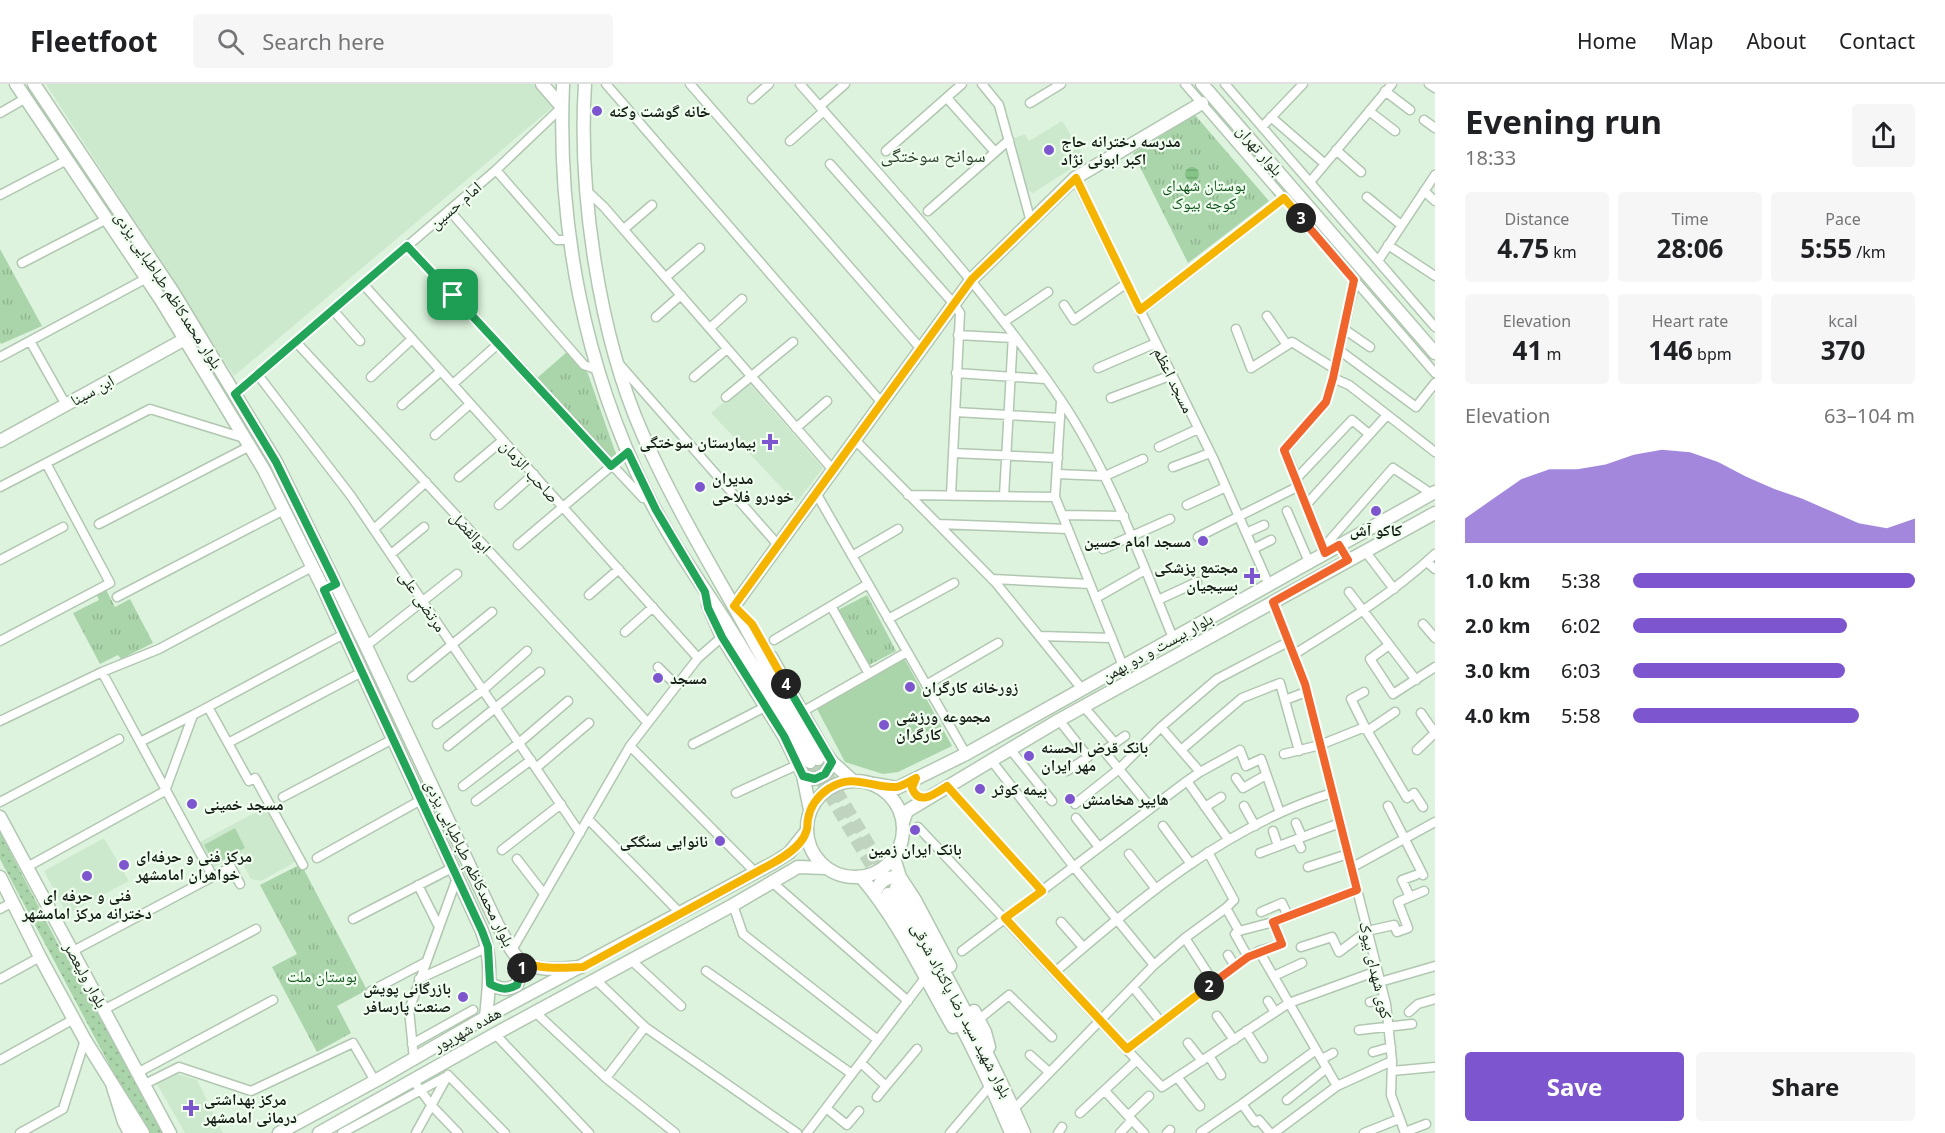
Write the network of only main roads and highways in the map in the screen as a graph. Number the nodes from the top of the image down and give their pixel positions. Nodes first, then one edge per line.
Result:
1 (16, 84) edge
2 (34, 84) edge
3 (542, 84) edge
4 (563, 84) edge
5 (585, 84) edge
6 (1202, 84) edge
7 (1210, 84) edge
8 (1202, 103) road end
9 (562, 107) junction
10 (185, 339) junction
11 (1435, 344) edge
12 (1435, 353) edge
13 (0, 441) edge
14 (1434, 493) edge
15 (1435, 513) edge
16 (1339, 545) junction
17 (1348, 560) junction
18 (336, 584) junction
19 (324, 590) junction
20 (705, 592) junction
21 (734, 606) junction
22 (1155, 648) junction
23 (1164, 662) junction
24 (832, 762) junction
25 (807, 765) junction
26 (916, 778) junction
27 (852, 780) junction
28 (874, 784) junction
29 (928, 798) junction
30 (810, 810) junction
31 (0, 818) edge
32 (903, 822) junction
33 (806, 832) junction
34 (789, 853) junction
35 (894, 858) junction
36 (798, 867) junction
37 (826, 868) junction
38 (0, 877) edge
39 (861, 877) junction
40 (890, 888) junction
41 (520, 961) junction
42 (583, 967) junction
43 (490, 984) junction
44 (486, 1017) junction
45 (993, 1062) junction
46 (980, 1067) junction
47 (113, 1087) junction
48 (1006, 1130) edge
49 (130, 1133) edge
50 (143, 1133) edge
51 (170, 1133) edge
52 (279, 1133) edge
53 (319, 1133) edge
54 (1024, 1133) edge

1 - 10 main road, بلوار محمدکاظم طباطبایی یزدی
2 - 18 main road, بلوار محمدکاظم طباطبایی یزدی
3 - 9 main road
4 - 9 main road
5 - 21 main road
6 - 12 main road, بلوار تهران
7 - 11 main road, بلوار تهران
8 - 21 main road
9 - 20 main road
10 - 13 main road, ابن سینا
10 - 19 main road, بلوار محمدکاظم طباطبایی یزدی
14 - 16 main road, بلوار بیست و دو بهمن
15 - 17 main road, بلوار بیست و دو بهمن
16 - 17 main road
16 - 22 main road, بلوار بیست و دو بهمن
17 - 23 main road, بلوار بیست و دو بهمن
18 - 19 main road
18 - 41 main road, بلوار محمدکاظم طباطبایی یزدی
19 - 43 main road, بلوار محمدکاظم طباطبایی یزدی
20 - 25 main road
20 - 25 main road
21 - 24 main road
21 - 25 main road
22 - 23 main road
22 - 26 main road, بلوار بیست و دو بهمن
23 - 29 main road, بلوار بیست و دو بهمن
24 - 25 main road
24 - 27 main road
25 - 30 main road
26 - 28 main road, بلوار بیست و دو بهمن
26 - 29 main road
27 - 28 main road
27 - 30 main road
28 - 32 main road
29 - 32 main road, بلوار بیست و دو بهمن
30 - 33 main road
31 - 51 main road, بلوار ولیعصر
32 - 35 main road
33 - 34 main road, هفده شهریور
33 - 37 main road
34 - 36 main road
34 - 42 main road, هفده شهریور
35 - 39 main road
35 - 40 main road
36 - 37 main road
36 - 53 main road, هفده شهریور
37 - 39 main road
38 - 47 main road, بلوار ولیعصر
39 - 40 main road
40 - 45 main road, بلوار شهید سید رضا پاکنژاد شرقی
40 - 45 main road
40 - 46 main road, بلوار شهید سید رضا پاکنژاد شرقی
40 - 46 main road
41 - 42 main road, بلوار محمدکاظم طباطبایی یزدی
41 - 43 main road
42 - 44 main road, هفده شهریور
43 - 44 main road, بلوار محمدکاظم طباطبایی یزدی
44 - 52 main road, هفده شهریور
45 - 54 main road, بلوار شهید سید رضا پاکنژاد شرقی
46 - 48 main road, بلوار شهید سید رضا پاکنژاد شرقی
47 - 49 main road
47 - 50 main road, بلوار ولیعصر

